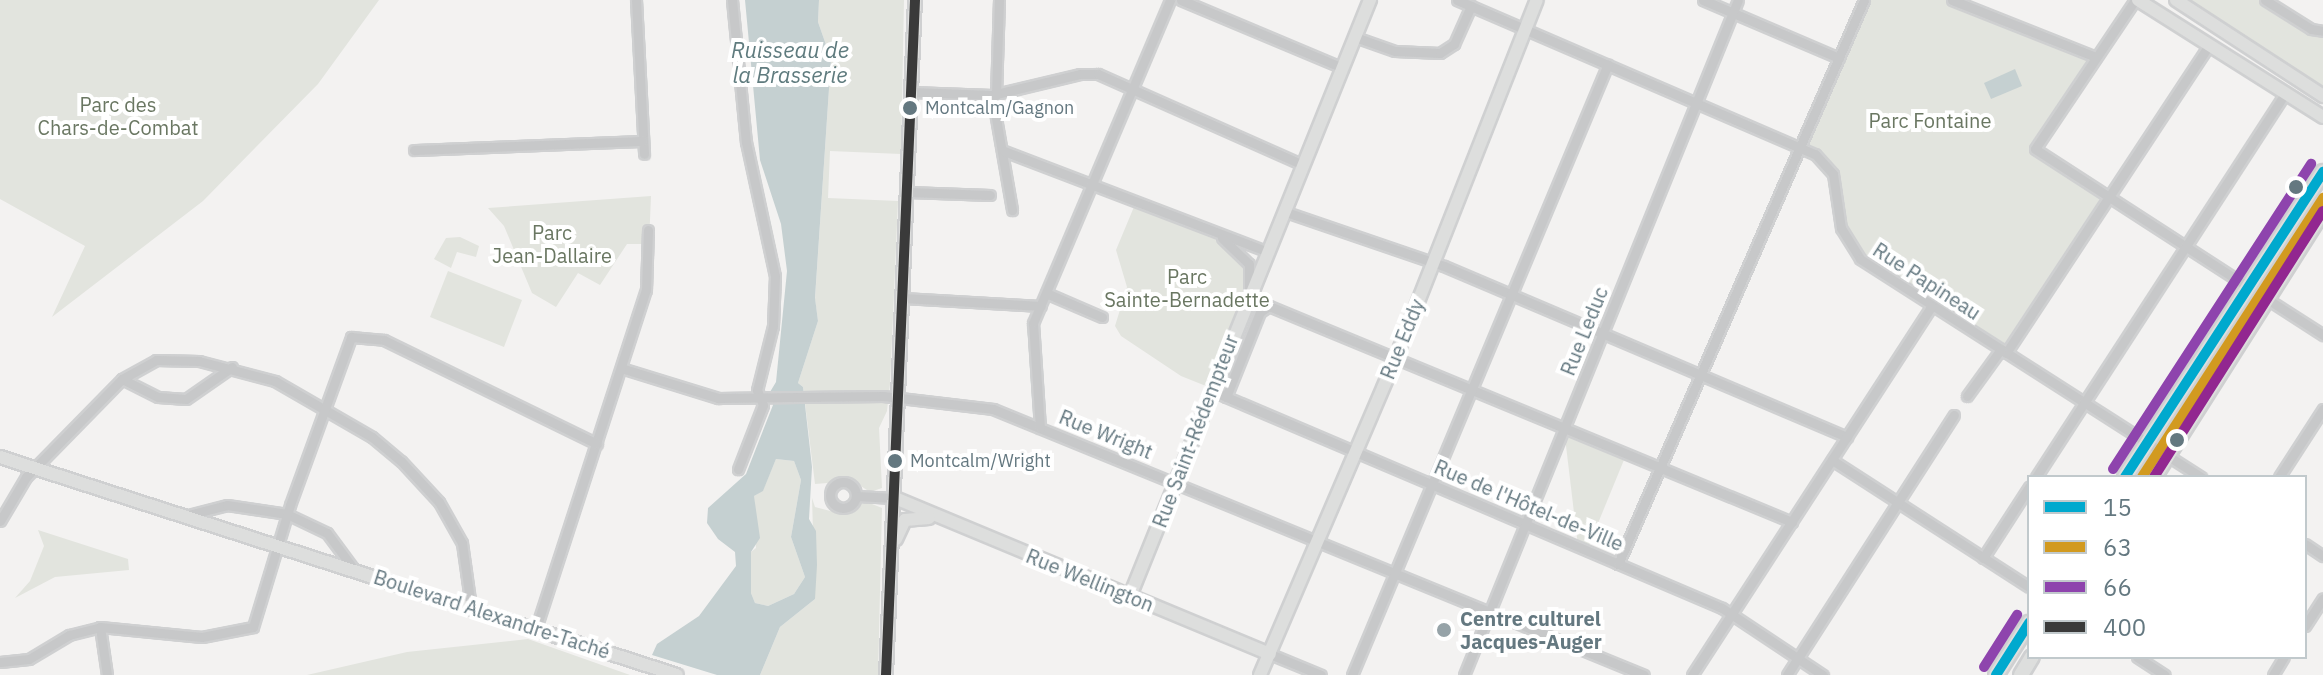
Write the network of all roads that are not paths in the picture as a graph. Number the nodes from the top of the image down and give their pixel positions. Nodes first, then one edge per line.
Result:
1 (636, 0) edge
2 (732, 0) edge
3 (915, 0) edge
4 (999, 0) edge
5 (1170, 0) edge
6 (1181, 0) edge
7 (1370, 0) edge
8 (1457, 0) edge
9 (1537, 0) edge
10 (1703, 0) edge
11 (1738, 0) edge
12 (1864, 0) edge
13 (1952, 0) edge
14 (2136, 0) edge
15 (2176, 0) edge
16 (2265, 0) edge
17 (1965, 2) edge
18 (1471, 6) junction
19 (1733, 13) junction
20 (1526, 29) junction
21 (2319, 32) edge
22 (1355, 37) junction
23 (2209, 45) junction
24 (2096, 57) junction
25 (1839, 58) junction
26 (1608, 64) junction
27 (1343, 68) junction
28 (1134, 89) junction
29 (912, 92) junction
30 (2285, 93) junction
31 (994, 95) junction
32 (2323, 96) edge
33 (1696, 102) junction
34 (2323, 117) edge
35 (643, 141) junction
36 (1799, 147) junction
37 (414, 150) dead end
38 (1004, 151) junction
39 (644, 154) dead end
40 (1303, 165) junction
41 (2323, 172) edge
42 (1093, 187) junction
43 (908, 192) junction
44 (990, 195) dead end
45 (2108, 198) junction
46 (1012, 210) dead end
47 (1283, 211) junction
48 (2323, 211) edge
49 (648, 230) dead end
50 (1213, 231) junction
51 (2185, 247) junction
52 (1266, 251) junction
53 (1433, 262) junction
54 (2248, 287) junction
55 (1046, 293) junction
56 (1249, 293) junction
57 (1513, 294) junction
58 (903, 298) junction
59 (2267, 299) junction
60 (1041, 306) junction
61 (1932, 306) junction
62 (1102, 317) dead end
63 (1603, 333) junction
64 (2323, 335) edge
65 (2003, 351) junction
66 (1396, 358) junction
67 (232, 367) junction
68 (621, 368) junction
69 (1699, 374) junction
70 (122, 379) junction
71 (1210, 390) junction
72 (1474, 391) junction
73 (1967, 396) dead end
74 (898, 397) junction
75 (1226, 397) junction
76 (765, 399) junction
77 (2084, 403) junction
78 (324, 406) junction
79 (2323, 409) edge
80 (1954, 415) dead end
81 (1040, 428) junction
82 (1564, 429) junction
83 (1847, 437) junction
84 (2147, 443) junction
85 (597, 444) junction
86 (1357, 451) junction
87 (2168, 456) junction
88 (0, 457) edge
89 (1832, 460) junction
90 (34, 468) junction
91 (738, 469) dead end
92 (1659, 469) junction
93 (2037, 475) edge
94 (2126, 475) edge
95 (2155, 475) edge
96 (2198, 475) edge
97 (2280, 475) edge
98 (1175, 481) junction
99 (1432, 483) junction
100 (2027, 490) edge
101 (856, 496) dead end
102 (895, 498) junction
103 (1898, 501) junction
104 (287, 514) junction
105 (188, 515) junction
106 (941, 519) junction
107 (0, 521) edge
108 (1792, 522) junction
109 (1526, 524) junction
110 (1319, 540) junction
111 (279, 544) junction
112 (893, 545) junction
113 (1983, 558) junction
114 (1618, 564) junction
115 (353, 568) junction
116 (1395, 572) junction
117 (2027, 586) edge
118 (1130, 596) junction
119 (2323, 598) edge
120 (471, 607) junction
121 (1491, 612) junction
122 (1731, 615) junction
123 (2307, 623) edge
124 (2027, 626) edge
125 (100, 627) junction
126 (536, 628) junction
127 (1270, 654) junction
128 (1797, 659) junction
129 (2140, 659) edge
130 (2161, 659) edge
131 (0, 662) edge
132 (2155, 669) junction
133 (888, 671) edge
134 (107, 675) edge
135 (677, 675) edge
136 (1260, 675) edge
137 (1321, 675) edge
138 (1352, 675) edge
139 (1464, 675) edge
140 (1644, 675) edge
141 (1692, 675) edge
142 (1787, 675) edge
143 (1823, 675) edge
144 (1996, 675) edge
145 (2165, 675) edge

1 - 35 street
2 - 76 street
3 - 29 main road
4 - 31 street
5 - 28 street
6 - 27 street
7 - 22 main road, Rue Saint-Rédempteur
8 - 18 street, Rue Papineau
9 - 20 main road, Rue Eddy
10 - 19 street
11 - 19 street, Rue Leduc
12 - 25 street
13 - 17 street
14 - 23 main road
14 - 24 street
15 - 32 main road
16 - 21 street
17 - 24 street
18 - 20 street, Rue Papineau
18 - 22 street
19 - 25 street
19 - 33 street, Rue Leduc
20 - 26 street, Rue Papineau
20 - 53 main road, Rue Eddy
22 - 27 main road, Rue Saint-Rédempteur
23 - 30 main road
23 - 45 street
24 - 45 street
25 - 36 street
26 - 33 street, Rue Papineau
26 - 57 street
27 - 40 main road, Rue Saint-Rédempteur
28 - 31 street
28 - 40 street
28 - 42 street
29 - 31 street
29 - 43 main road
30 - 34 main road
30 - 51 street
31 - 38 street
33 - 36 street, Rue Papineau
33 - 63 street, Rue Leduc
35 - 37 street
35 - 39 street
36 - 61 street, Rue Papineau
36 - 69 street
38 - 42 street
38 - 46 street
40 - 47 main road, Rue Saint-Rédempteur
41 - 54 main road
42 - 50 street
42 - 55 street
43 - 44 street
43 - 58 main road
45 - 51 street
45 - 65 street
47 - 52 main road, Rue Saint-Rédempteur
47 - 53 street
48 - 59 main road
49 - 68 street
50 - 52 street
50 - 56 street
51 - 54 street
51 - 77 street
52 - 56 main road, Rue Saint-Rédempteur
53 - 57 street
53 - 66 main road, Rue Eddy
54 - 84 main road
55 - 60 street
55 - 62 street
56 - 71 main road, Rue Saint-Rédempteur
57 - 63 street
57 - 72 street
58 - 60 street
58 - 74 main road
59 - 64 street
59 - 87 main road
60 - 81 street
61 - 65 street, Rue Papineau
61 - 83 street
63 - 69 street
63 - 82 street, Rue Leduc
65 - 73 street
65 - 77 street, Rue Papineau
66 - 72 street
66 - 75 street
66 - 86 main road, Rue Eddy
67 - 70 street
67 - 70 street
67 - 78 street
68 - 76 street, Rue Wright
68 - 85 street
69 - 83 street
69 - 92 street
70 - 90 street
71 - 75 street, Rue de l'Hôtel-de-Ville
71 - 98 main road, Rue Saint-Rédempteur
72 - 82 street
72 - 99 street
74 - 76 street, Rue Wright
74 - 81 street, Rue Wright
74 - 102 main road
75 - 86 street, Rue de l'Hôtel-de-Ville
76 - 91 street
77 - 84 street, Rue Papineau
77 - 93 street
78 - 85 street
78 - 104 street
78 - 120 street
79 - 97 street
80 - 103 street
81 - 98 street, Rue Wright
82 - 92 street
82 - 109 street, Rue Leduc
83 - 89 street
84 - 87 street, Rue Papineau
84 - 94 main road
85 - 126 street
86 - 99 street, Rue de l'Hôtel-de-Ville
86 - 110 main road, Rue Eddy
87 - 95 main road
87 - 96 street, Rue Papineau
88 - 90 main road, Boulevard Alexandre-Taché
89 - 103 street
89 - 108 street
90 - 105 main road, Boulevard Alexandre-Taché
90 - 107 street
92 - 108 street
92 - 114 street
98 - 110 street, Rue Wright
98 - 118 main road, Rue Saint-Rédempteur
99 - 109 street, Rue de l'Hôtel-de-Ville
99 - 116 street
100 - 113 street
101 - 102 street, Rue Wellington
102 - 106 main road, Rue Wellington
102 - 112 main road
103 - 113 street
103 - 128 street
104 - 105 street, Boulevard Alexandre-Taché
104 - 111 street
104 - 115 street, Boulevard Alexandre-Taché
105 - 111 main road, Boulevard Alexandre-Taché
106 - 112 main road
106 - 118 main road, Rue Wellington
108 - 122 street
109 - 114 street, Rue de l'Hôtel-de-Ville
109 - 121 street, Rue Leduc
110 - 116 street, Rue Wright
110 - 127 main road, Rue Eddy
111 - 115 main road, Boulevard Alexandre-Taché
111 - 125 street
112 - 133 main road
113 - 117 street
114 - 122 street, Rue de l'Hôtel-de-Ville
115 - 120 main road, Boulevard Alexandre-Taché
116 - 121 street, Rue Wright
116 - 138 street
118 - 127 main road, Rue Wellington
119 - 123 street
120 - 126 main road, Boulevard Alexandre-Taché
121 - 139 street, Rue Leduc
121 - 140 street, Rue Wright
122 - 128 street, Rue de l'Hôtel-de-Ville
122 - 141 street
124 - 144 main road
125 - 131 street
125 - 134 street
126 - 135 main road, Boulevard Alexandre-Taché
127 - 136 main road, Rue Eddy
127 - 137 street, Rue Wellington
128 - 142 street
128 - 143 street, Rue de l'Hôtel-de-Ville
129 - 132 street
130 - 132 street
132 - 145 street

